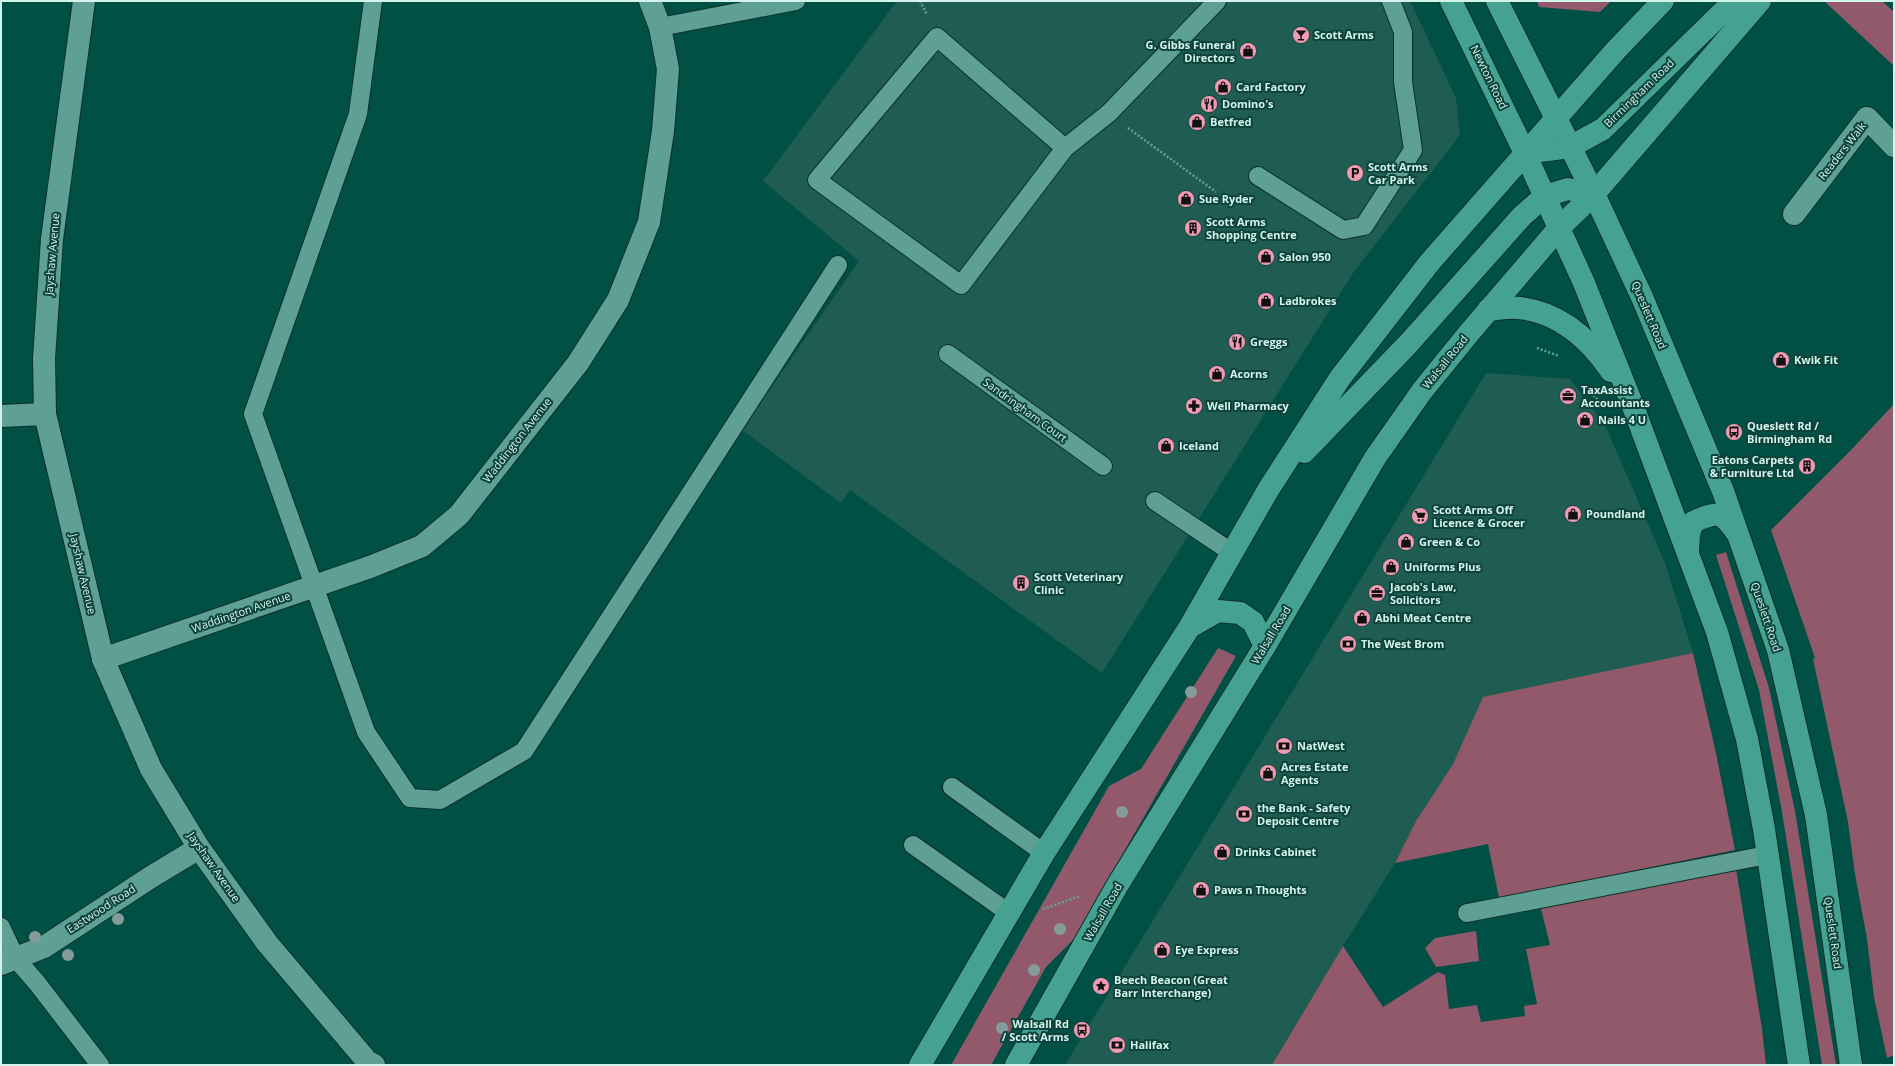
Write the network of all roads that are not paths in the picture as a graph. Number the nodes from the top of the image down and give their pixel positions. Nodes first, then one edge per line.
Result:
1 (84, 1) edge
2 (373, 1) edge
3 (650, 1) edge
4 (796, 1) edge
5 (1217, 1) edge
6 (1391, 1) edge
7 (1451, 1) edge
8 (1498, 1) edge
9 (1663, 1) edge
10 (1734, 1) edge
11 (1760, 1) edge
12 (660, 27) junction
13 (1556, 118) junction
14 (1894, 146) edge
15 (1570, 147) junction
16 (1065, 148) junction
17 (1526, 153) junction
18 (1258, 176) dead end
19 (1594, 194) junction
20 (1545, 196) junction
21 (1794, 214) dead end
22 (1559, 228) junction
23 (838, 265) dead end
24 (1488, 310) junction
25 (948, 354) dead end
26 (1631, 401) junction
27 (45, 414) junction
28 (1, 416) edge
29 (1103, 466) dead end
30 (1268, 490) junction
31 (1155, 501) dead end
32 (1738, 534) junction
33 (1231, 552) junction
34 (1688, 553) junction
35 (314, 586) junction
36 (1189, 628) junction
37 (1265, 646) junction
38 (103, 659) junction
39 (952, 787) dead end
40 (913, 845) dead end
41 (199, 848) junction
42 (1044, 854) junction
43 (1767, 855) junction
44 (1012, 910) junction
45 (1467, 913) dead end
46 (1, 927) edge
47 (9, 962) edge
48 (100, 1065) edge
49 (374, 1065) edge
50 (920, 1065) edge
51 (1016, 1065) edge
52 (1799, 1065) edge
53 (1851, 1065) edge

1 - 27 street, Jayshaw Avenue
2 - 35 lane
3 - 12 street, Waddington Avenue
4 - 12 lane
5 - 16 lane
6 - 18 lane
7 - 17 highway, Newton Road
8 - 13 highway
9 - 13 highway
10 - 15 highway, Birmingham Road
11 - 19 highway
12 - 35 street, Waddington Avenue
13 - 15 highway, Queslett Road
13 - 17 highway
14 - 21 street, Readers Walk
15 - 17 highway, Birmingham Road
15 - 19 highway, Queslett Road
16 - 16 lane
17 - 20 highway, Newton Road
17 - 30 highway
19 - 20 highway
19 - 22 highway, Walsall Road
19 - 32 highway, Queslett Road
20 - 22 highway, Newton Road
20 - 30 highway
22 - 24 highway, Walsall Road
22 - 26 highway
23 - 35 lane
24 - 26 highway
24 - 37 highway, Walsall Road
25 - 29 lane, Sandringham Court
26 - 34 highway
27 - 28 street
27 - 38 street, Jayshaw Avenue
30 - 33 highway
31 - 33 lane
32 - 34 highway
32 - 53 highway, Queslett Road
33 - 36 highway
34 - 43 highway
35 - 38 street, Waddington Avenue
36 - 37 highway
36 - 42 highway
37 - 51 highway, Walsall Road
38 - 41 street, Jayshaw Avenue
39 - 42 lane
40 - 44 lane
41 - 47 street, Eastwood Road
41 - 49 street, Jayshaw Avenue
42 - 44 highway
43 - 45 lane
43 - 52 highway
44 - 50 highway
46 - 47 lane
47 - 48 lane

